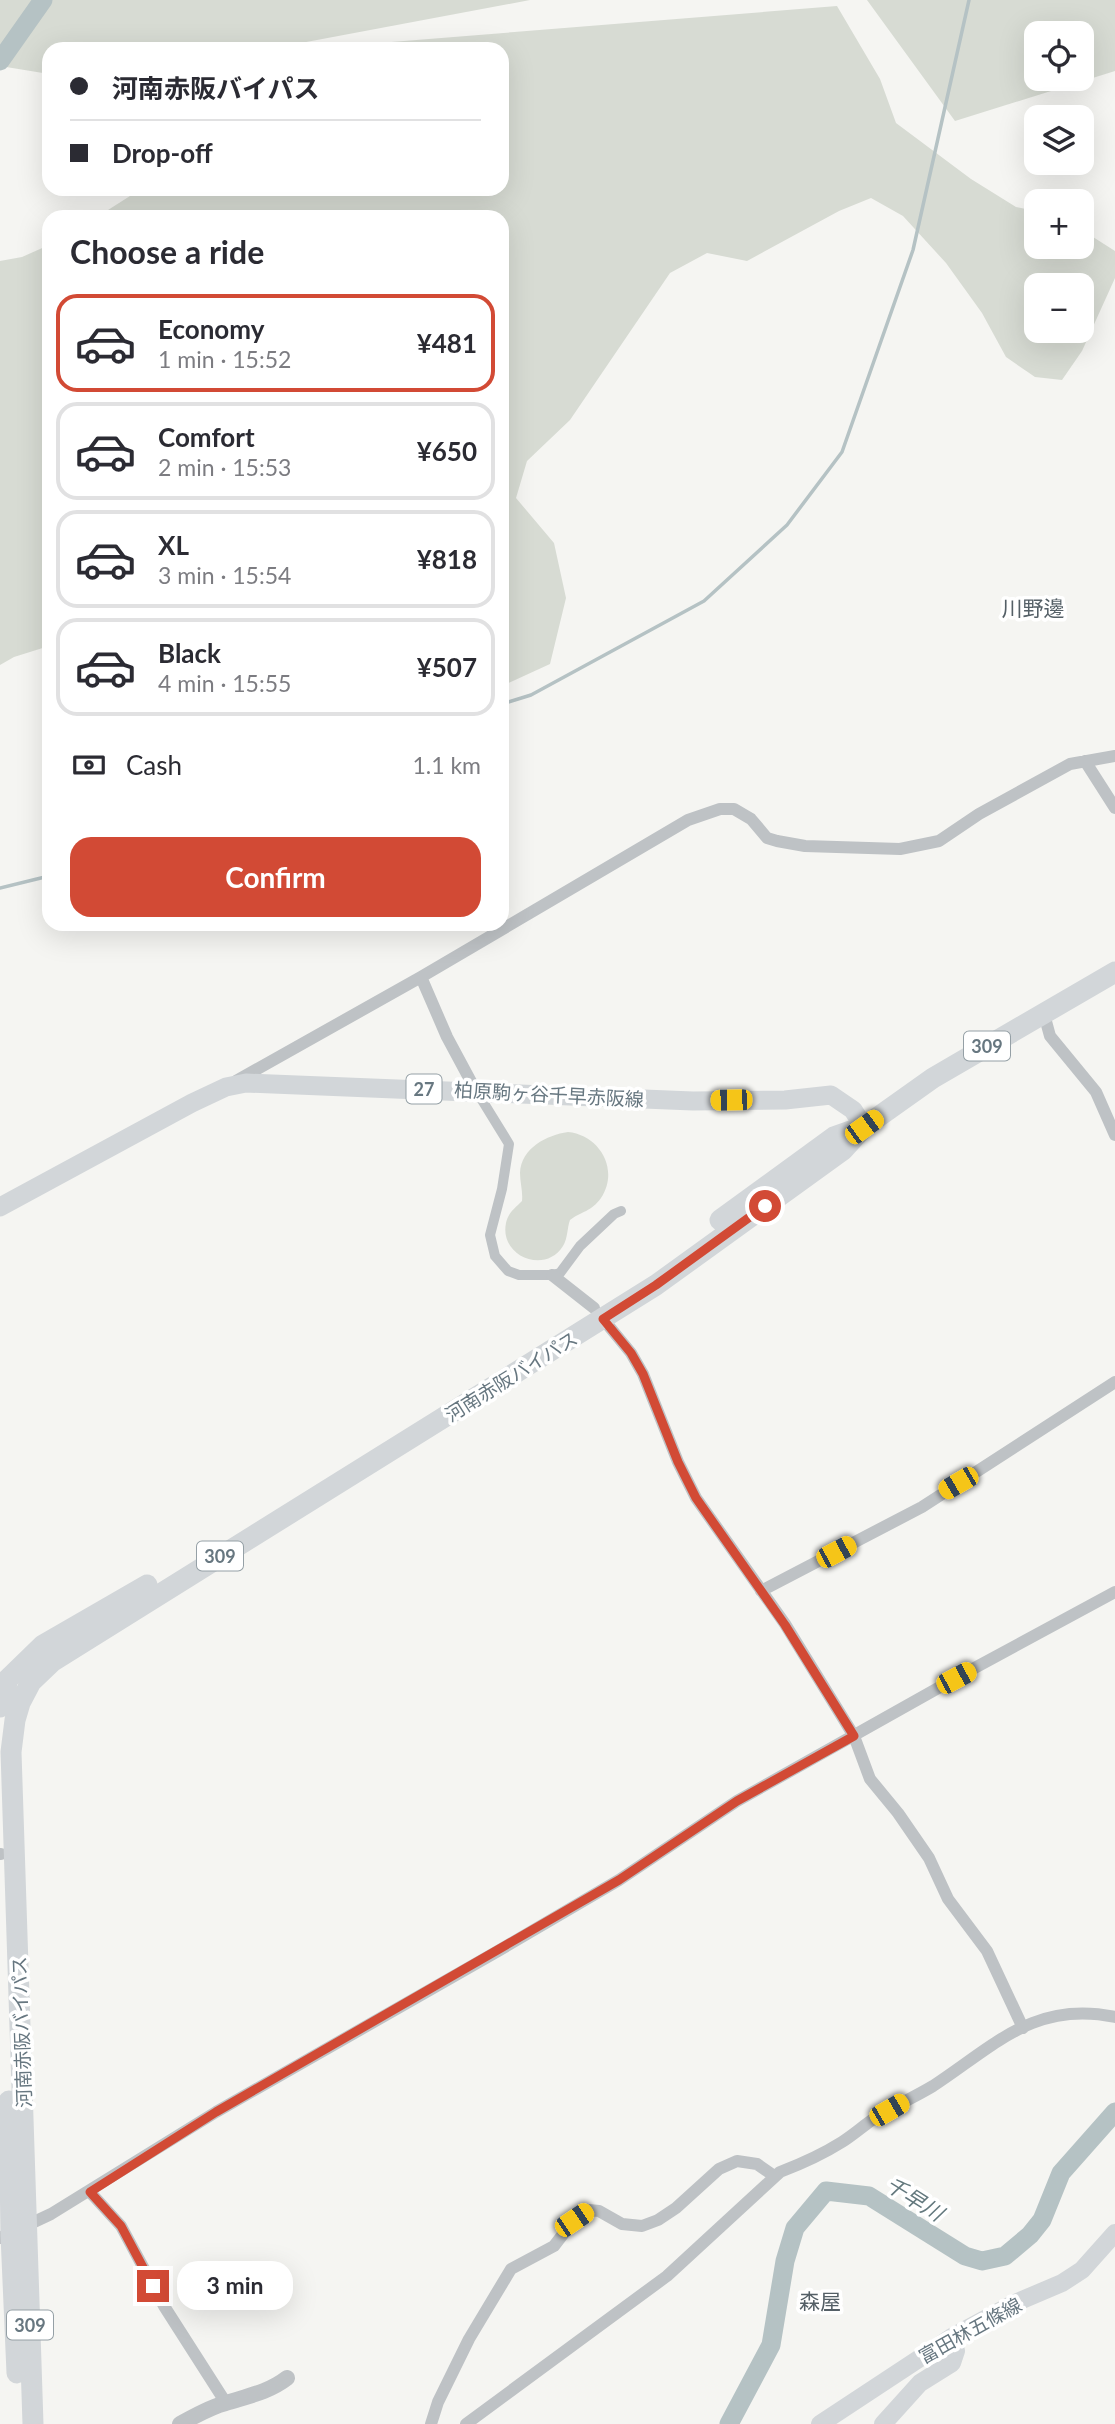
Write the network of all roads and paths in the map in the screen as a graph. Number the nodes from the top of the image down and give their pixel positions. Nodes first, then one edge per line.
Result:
1 (1115, 756) edge
2 (1085, 761) junction
3 (1115, 807) edge
4 (509, 925) edge
5 (498, 931) edge
6 (1115, 972) edge
7 (421, 976) junction
8 (1044, 1014) junction
9 (226, 1087) junction
10 (476, 1091) junction
11 (864, 1127) junction
12 (1115, 1135) edge
13 (0, 1208) edge
14 (621, 1211) dead end
15 (552, 1275) junction
16 (598, 1314) junction
17 (1115, 1382) edge
18 (761, 1591) junction
19 (1115, 1592) edge
20 (4, 1674) edge
21 (25, 1693) junction
22 (0, 1707) edge
23 (854, 1736) junction
24 (0, 1838) edge
25 (0, 1854) edge
26 (1115, 2017) edge
27 (1023, 2028) junction
28 (774, 2176) junction
29 (90, 2192) junction
30 (13, 2233) edge
31 (1115, 2233) edge
32 (952, 2337) junction
33 (287, 2378) dead end
34 (226, 2403) junction
35 (19, 2424) edge
36 (33, 2424) edge
37 (180, 2424) edge
38 (431, 2424) edge
39 (466, 2424) edge
40 (820, 2424) edge
41 (883, 2424) edge

1 - 2 street
2 - 3 street
2 - 4 street
5 - 7 street
6 - 8 highway, 309
7 - 9 street
7 - 10 street
8 - 11 highway, 309
8 - 12 street
9 - 10 main road, 柏原駒ヶ谷千早赤阪線 / 27
9 - 13 main road, 柏原駒ヶ谷千早赤阪線 / 27
10 - 11 main road, 柏原駒ヶ谷千早赤阪線 / 27
10 - 15 street
11 - 16 highway, 河南赤阪バイパス / 309
14 - 15 street
15 - 16 street
16 - 18 street
16 - 20 highway, 河南赤阪バイパス / 309
16 - 21 highway, 河南赤阪バイパス / 309
17 - 18 street
18 - 23 street
19 - 23 street
20 - 21 street
20 - 22 highway, 河南赤阪バイパス / 309
21 - 30 highway, 河南赤阪バイパス / 309
23 - 27 street
23 - 29 street
24 - 25 highway, 河南赤阪バイパス / 309
25 - 30 highway, 河南赤阪バイパス / 309
26 - 27 street
27 - 28 street
28 - 38 street
28 - 39 street
29 - 30 street
29 - 34 street
30 - 35 highway, 河南赤阪バイパス / 309
30 - 36 highway, 河南赤阪バイパス / 309
31 - 32 main road, 富田林五條線
32 - 40 main road, 富田林五條線
32 - 41 main road
33 - 34 street
34 - 37 street

